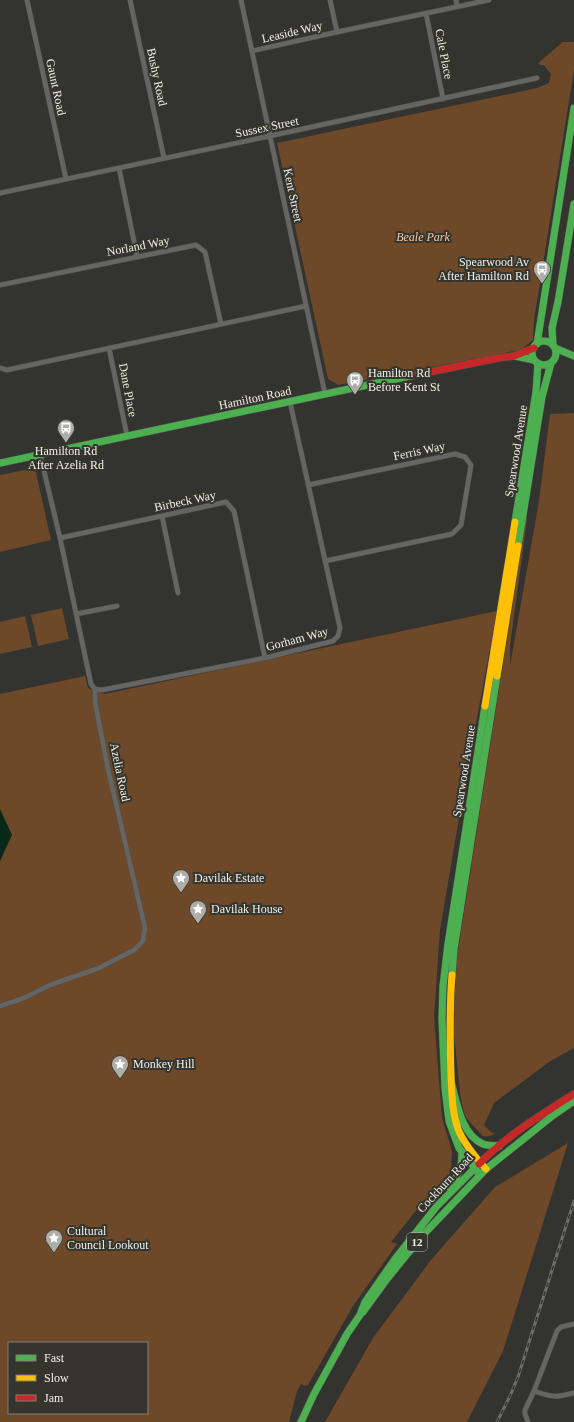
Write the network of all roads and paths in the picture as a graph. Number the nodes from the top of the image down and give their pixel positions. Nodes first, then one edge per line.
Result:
1 (27, 0) edge
2 (130, 0) edge
3 (241, 0) edge
4 (330, 0) edge
5 (456, 0) edge
6 (489, 0) edge
7 (457, 6) junction
8 (426, 13) junction
9 (337, 32) junction
10 (252, 51) junction
11 (537, 78) dead end
12 (443, 98) junction
13 (574, 108) edge
14 (270, 136) junction
15 (164, 158) junction
16 (119, 168) junction
17 (66, 179) junction
18 (0, 193) edge
19 (574, 204) edge
20 (137, 256) junction
21 (0, 285) edge
22 (306, 306) junction
23 (221, 324) junction
24 (536, 346) junction
25 (554, 346) junction
26 (110, 348) junction
27 (514, 356) junction
28 (573, 356) edge
29 (553, 360) junction
30 (536, 361) junction
31 (0, 368) edge
32 (324, 394) junction
33 (290, 402) junction
34 (127, 436) junction
35 (40, 454) junction
36 (0, 463) edge
37 (308, 485) junction
38 (162, 516) junction
39 (60, 538) junction
40 (326, 561) junction
41 (178, 593) dead end
42 (117, 606) dead end
43 (76, 614) junction
44 (265, 658) junction
45 (95, 689) junction
46 (0, 1006) edge
47 (452, 1085) junction
48 (574, 1094) edge
49 (574, 1101) edge
50 (498, 1146) junction
51 (462, 1153) junction
52 (477, 1165) junction
53 (483, 1172) junction
54 (447, 1195) junction
55 (360, 1314) junction
56 (574, 1324) edge
57 (534, 1391) junction
58 (574, 1393) edge
59 (301, 1422) edge
60 (528, 1422) edge

1 - 17 street, Gaunt Road
2 - 15 street, Bushy Road
3 - 10 street, Kent Street
4 - 9 street, Leaside Way
5 - 7 street
6 - 7 street, Leaside Way
7 - 8 street, Leaside Way
8 - 9 street, Leaside Way
8 - 12 street, Cale Place
9 - 10 street, Leaside Way
10 - 14 street, Kent Street
11 - 12 street, Sussex Street
12 - 14 street, Sussex Street
13 - 24 main road
14 - 15 street, Sussex Street
14 - 22 street, Kent Street
15 - 16 street, Sussex Street
16 - 17 street, Sussex Street
16 - 20 street
17 - 18 street, Sussex Street
19 - 25 main road
20 - 21 street, Norland Way
20 - 23 street, Norland Way
22 - 23 street
22 - 32 street, Kent Street
23 - 26 street
24 - 25 main road
24 - 27 main road, Hamilton Road
24 - 30 main road
25 - 28 main road
25 - 29 main road
26 - 31 street
26 - 34 street, Dane Place
27 - 30 main road, Hamilton Road
27 - 32 main road, Hamilton Road
28 - 29 main road
29 - 30 main road
29 - 47 main road, Spearwood Avenue
30 - 51 main road, Spearwood Avenue
32 - 33 main road, Hamilton Road
33 - 34 main road, Hamilton Road
33 - 37 street, Gorham Way
34 - 35 main road, Hamilton Road
35 - 36 main road, Hamilton Road
35 - 39 street, Azelia Road
37 - 40 street, Gorham Way
37 - 40 street, Ferris Way
38 - 39 street, Birbeck Way
38 - 41 street
38 - 44 street, Birbeck Way
39 - 43 street, Azelia Road
40 - 44 street, Gorham Way
42 - 43 street
43 - 45 street, Azelia Road
44 - 45 street, Gorham Way
45 - 46 street, Azelia Road
47 - 50 main road
47 - 52 main road, Spearwood Avenue
48 - 50 main road, Cockburn Road / 12
49 - 53 main road, Cockburn Road / 12
50 - 52 main road, Cockburn Road / 12
51 - 52 main road, Spearwood Avenue
51 - 54 main road
52 - 53 main road, Spearwood Avenue
52 - 54 main road, Cockburn Road / 12
53 - 55 main road, Cockburn Road / 12
54 - 55 main road, Cockburn Road / 12
55 - 59 main road, Cockburn Road / 12
56 - 57 street
57 - 58 street
57 - 60 street

